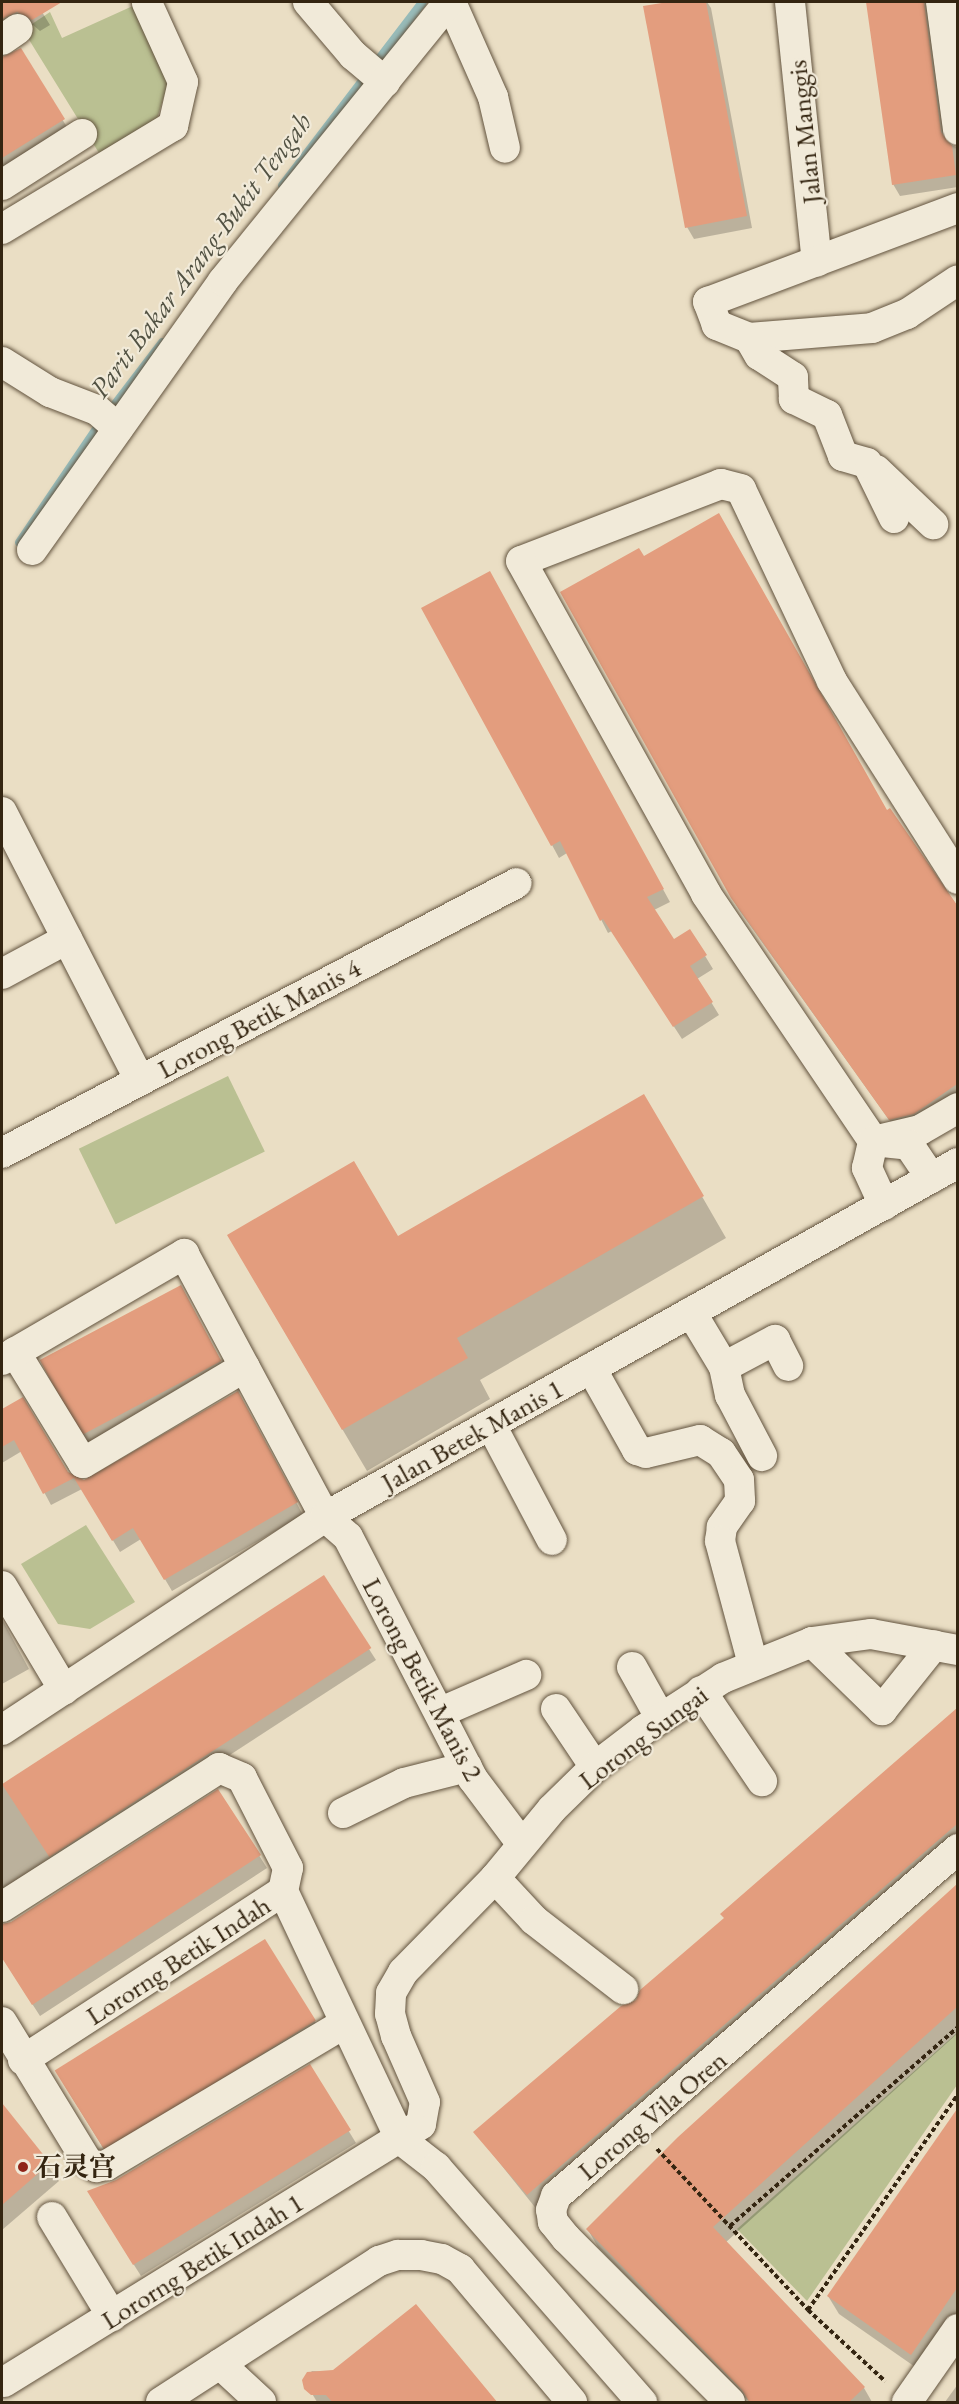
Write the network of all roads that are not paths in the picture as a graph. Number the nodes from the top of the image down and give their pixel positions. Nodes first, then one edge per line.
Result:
1 (308, 2) edge
2 (450, 2) edge
3 (790, 2) edge
4 (941, 2) edge
5 (147, 3) dead end
6 (381, 79) junction
7 (957, 130) edge
8 (82, 134) dead end
9 (505, 147) dead end
10 (2, 185) edge
11 (957, 208) edge
12 (2, 229) edge
13 (818, 262) junction
14 (957, 280) edge
15 (748, 338) junction
16 (2, 362) edge
17 (108, 419) junction
18 (867, 463) junction
19 (894, 518) dead end
20 (933, 524) dead end
21 (32, 550) dead end
22 (2, 812) edge
23 (957, 879) edge
24 (517, 883) dead end
25 (67, 939) junction
26 (2, 974) edge
27 (140, 1081) junction
28 (957, 1108) edge
29 (873, 1141) junction
30 (2, 1153) edge
31 (957, 1163) edge
32 (931, 1178) junction
33 (884, 1204) junction
34 (691, 1312) junction
35 (8, 1356) edge
36 (788, 1366) dead end
37 (245, 1367) junction
38 (724, 1367) junction
39 (591, 1368) junction
40 (491, 1425) junction
41 (762, 1456) dead end
42 (325, 1517) junction
43 (552, 1540) dead end
44 (2, 1586) edge
45 (812, 1642) junction
46 (946, 1648) edge
47 (753, 1664) junction
48 (632, 1666) dead end
49 (526, 1675) dead end
50 (64, 1690) junction
51 (701, 1691) junction
52 (556, 1709) dead end
53 (441, 1712) junction
54 (660, 1717) junction
55 (2, 1730) edge
56 (467, 1767) junction
57 (595, 1767) junction
58 (762, 1781) dead end
59 (343, 1813) dead end
60 (521, 1843) junction
61 (957, 1849) edge
62 (495, 1878) junction
63 (283, 1891) junction
64 (2, 1907) edge
65 (623, 1989) dead end
66 (2, 2022) edge
67 (345, 2023) junction
68 (23, 2060) junction
69 (400, 2139) junction
70 (52, 2217) dead end
71 (112, 2316) junction
72 (957, 2329) edge
73 (220, 2364) junction
74 (7, 2387) edge
75 (907, 2402) edge
76 (160, 2403) edge
77 (261, 2403) edge
78 (572, 2403) edge
79 (642, 2403) edge
80 (730, 2403) edge

1 - 6 street
2 - 6 street
2 - 9 street
3 - 13 street, Jalan Manggis
4 - 7 street
5 - 12 street
6 - 17 street
8 - 10 street
11 - 13 street
13 - 15 street
14 - 15 street
15 - 18 street
16 - 17 street
17 - 21 street
18 - 19 street
18 - 20 street
22 - 25 street
23 - 29 street
24 - 27 street, Lorong Betik Manis 4
25 - 26 street
25 - 27 street
27 - 30 street, Lorong Betik Manis 4
28 - 29 street
29 - 32 street
29 - 33 street
31 - 32 street, Jalan Betek Manis 1
32 - 33 street, Jalan Betek Manis 1
33 - 34 street, Jalan Betek Manis 1
34 - 38 street
34 - 39 street, Jalan Betek Manis 1
35 - 37 street
35 - 37 street
36 - 38 street
37 - 42 street
38 - 41 street
39 - 40 street, Jalan Betek Manis 1
39 - 47 street
40 - 42 street, Jalan Betek Manis 1
40 - 43 street
42 - 50 street, Jalan Betek Manis 1
42 - 53 street, Lorong Betik Manis 2
44 - 50 street
45 - 46 street, Lorong Sungai
45 - 46 street
45 - 47 street, Lorong Sungai
47 - 51 street, Lorong Sungai
48 - 54 street
49 - 53 street
50 - 55 street, Jalan Betek Manis 1
51 - 54 street, Lorong Sungai
51 - 58 street
52 - 57 street
53 - 56 street, Lorong Betik Manis 2
54 - 57 street, Lorong Sungai
56 - 59 street
56 - 60 street, Lorong Betik Manis 2
57 - 60 street, Lorong Sungai
60 - 62 street, Lorong Sungai
61 - 80 street, Lorong Vila Oren
62 - 65 street
62 - 69 street, Lororng Betik Indah 1
63 - 64 street
63 - 67 street, Lororng Betik Indah
63 - 68 street, Lororng Betik Indah
66 - 68 street
67 - 68 street
67 - 69 street, Lororng Betik Indah
69 - 71 street, Lororng Betik Indah 1
69 - 79 street
70 - 71 street
71 - 74 street, Lororng Betik Indah 1
72 - 75 street
73 - 76 street
73 - 77 street
73 - 78 street

